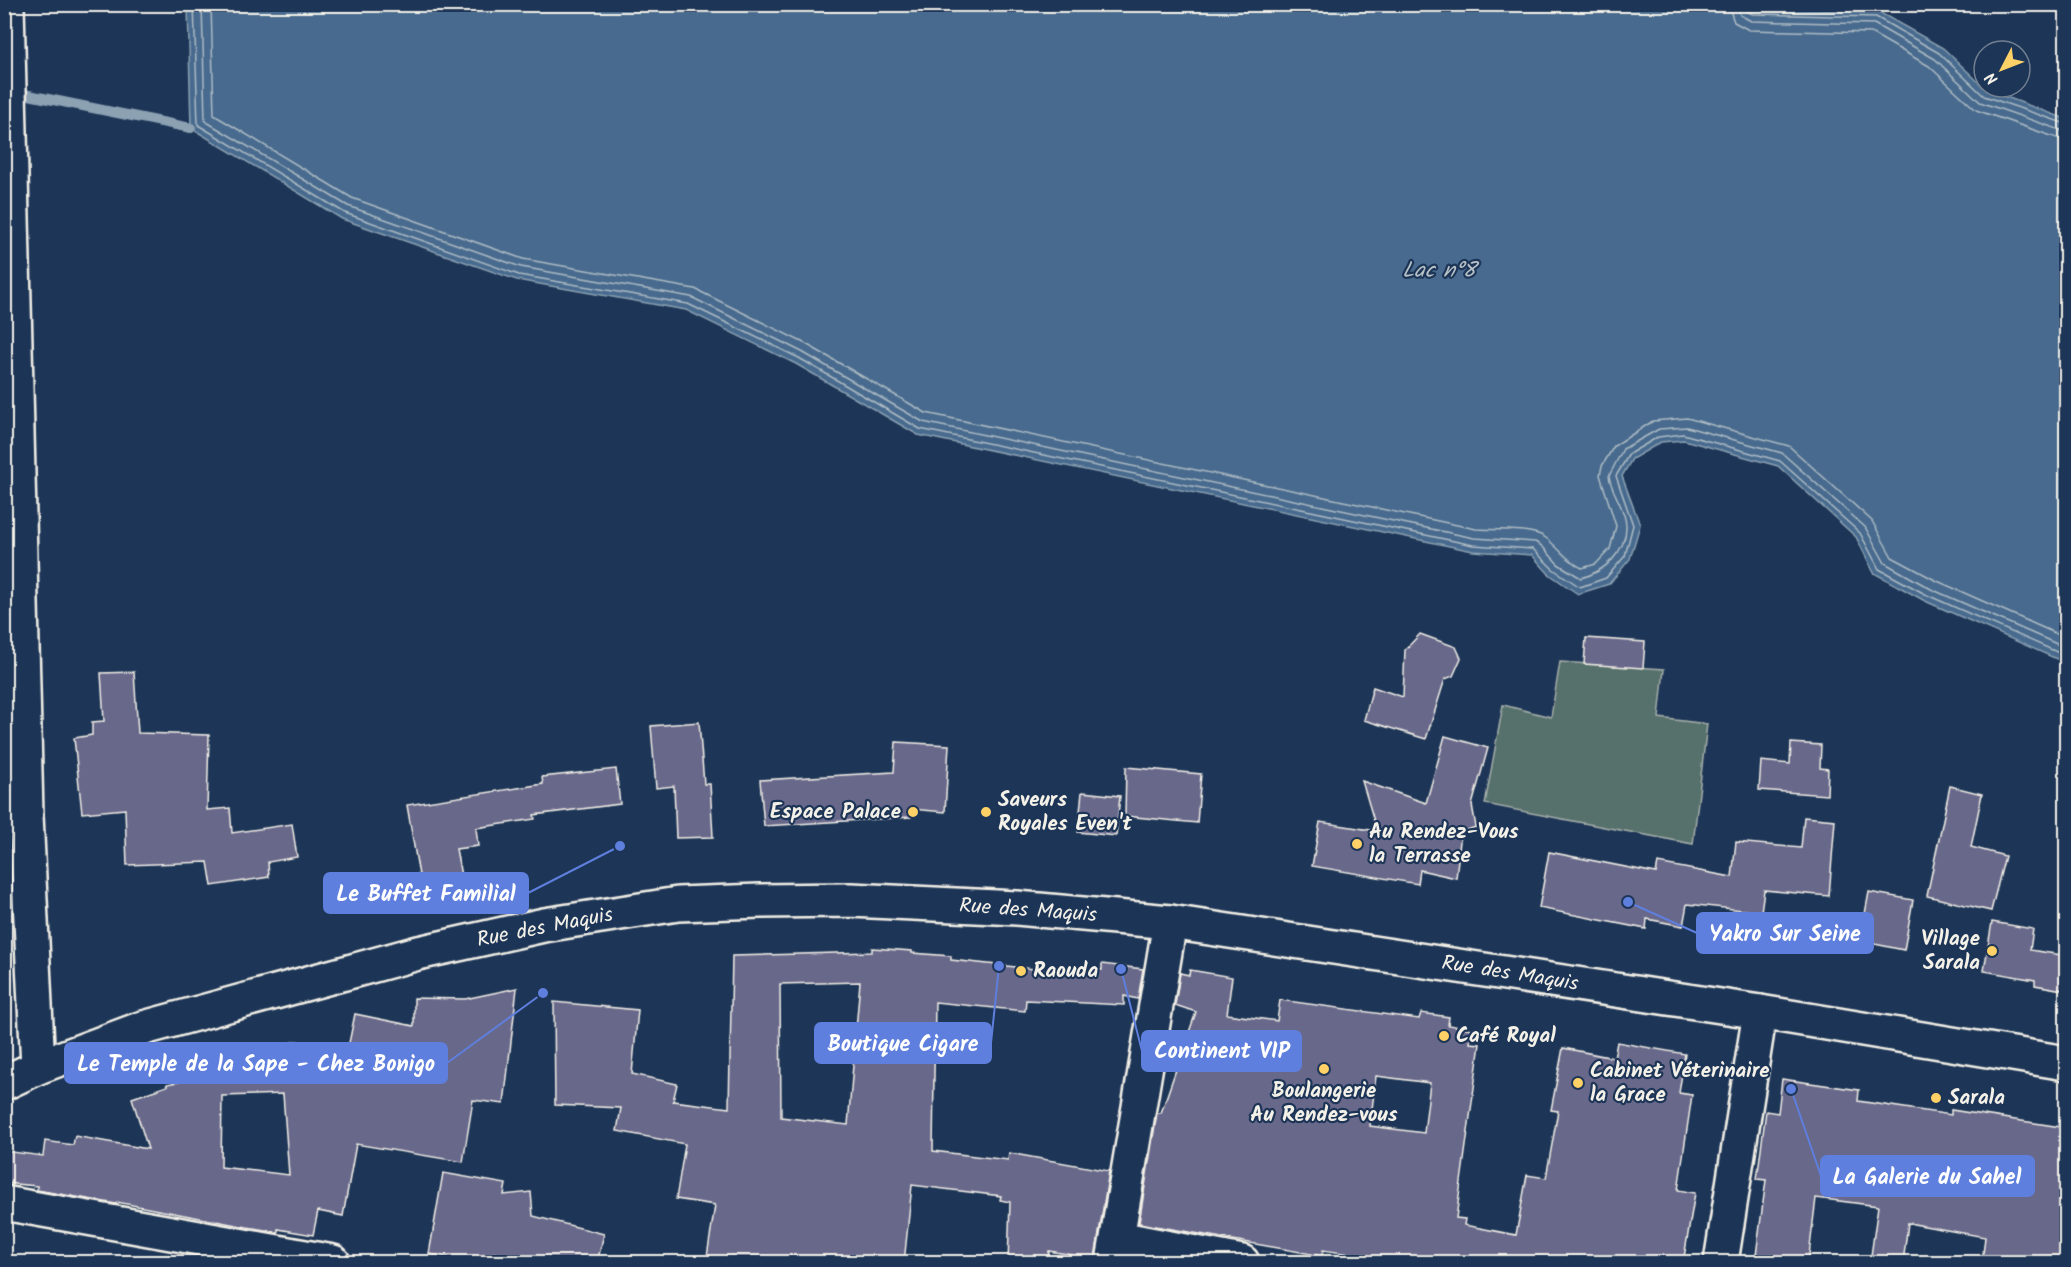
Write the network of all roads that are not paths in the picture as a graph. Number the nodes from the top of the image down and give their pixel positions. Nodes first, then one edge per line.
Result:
1 (7, 4) edge
2 (1170, 922) junction
3 (1760, 1012) junction
4 (2067, 1063) edge
5 (38, 1066) junction
6 (4, 1083) edge
7 (4, 1203) edge
8 (1115, 1250) edge
9 (333, 1263) edge
10 (1242, 1263) edge
11 (1721, 1263) edge

1 - 5 street
2 - 3 street, Rue des Maquis
2 - 5 street, Rue des Maquis
2 - 8 street
3 - 4 street, Rue des Maquis
3 - 11 street
5 - 6 street, Rue des Maquis
7 - 9 street
8 - 10 street

